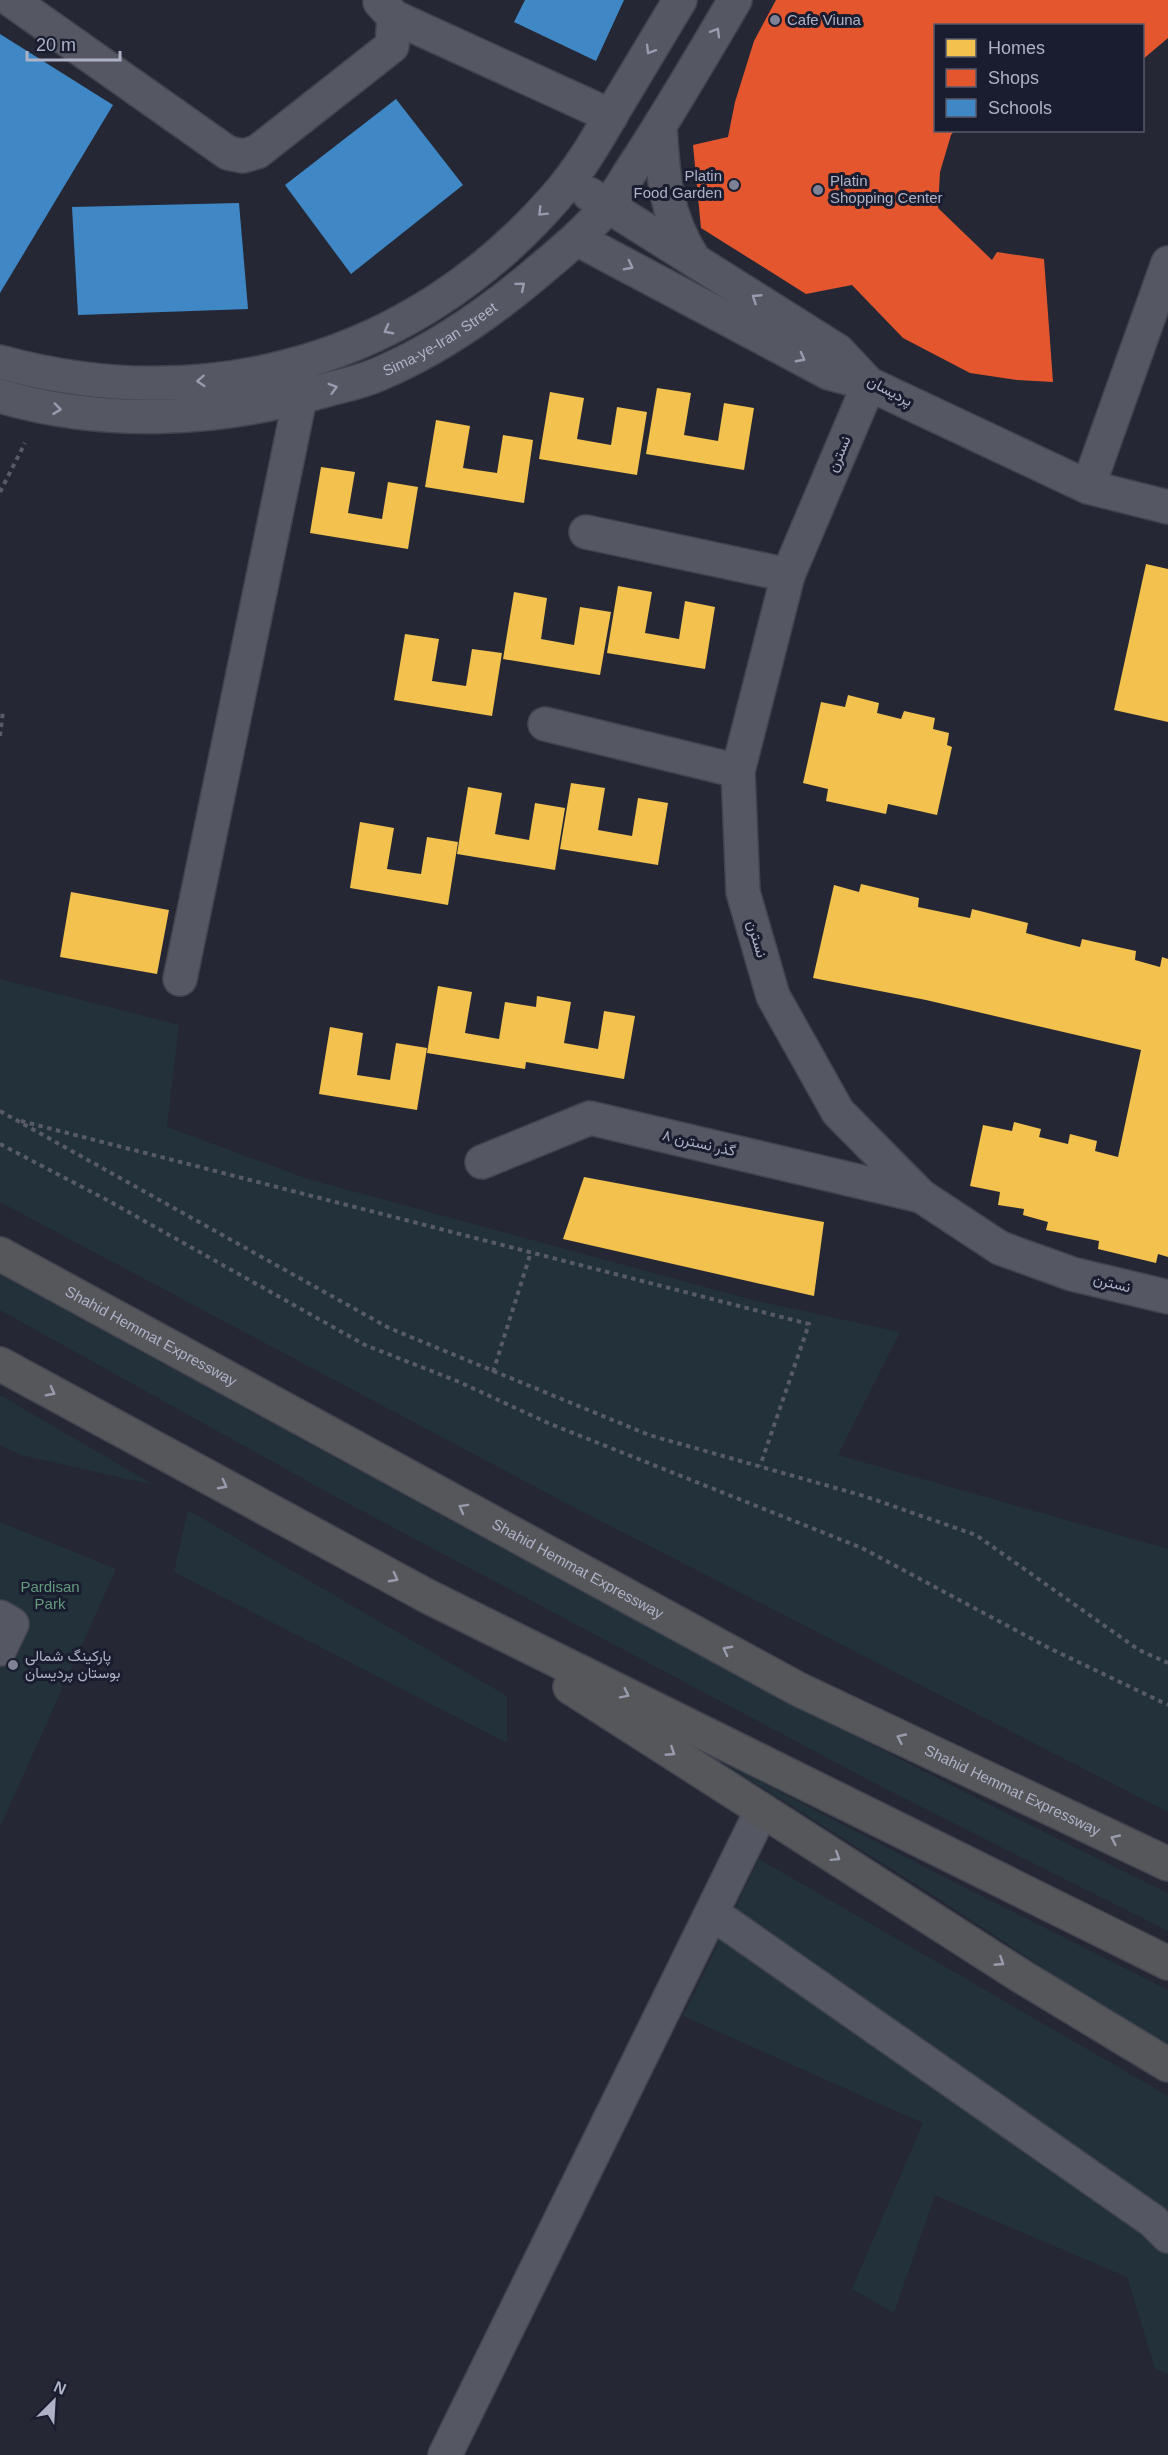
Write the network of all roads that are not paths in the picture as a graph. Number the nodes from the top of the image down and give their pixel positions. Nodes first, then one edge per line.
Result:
1 (12, 0) edge
2 (680, 0) edge
3 (735, 0) edge
4 (386, 9) edge
5 (611, 116) junction
6 (660, 126) junction
7 (569, 182) junction
8 (607, 206) junction
9 (577, 239) junction
10 (693, 258) junction
11 (1168, 263) edge
12 (0, 362) edge
13 (304, 362) junction
14 (869, 384) junction
15 (0, 396) edge
16 (300, 398) junction
17 (1088, 487) junction
18 (1168, 507) edge
19 (586, 532) dead end
20 (788, 575) junction
21 (545, 724) dead end
22 (738, 771) junction
23 (180, 979) dead end
24 (482, 1162) dead end
25 (921, 1196) junction
26 (0, 1254) edge
27 (1168, 1297) edge
28 (0, 1364) edge
29 (427, 1596) junction
30 (0, 1617) edge
31 (0, 1649) edge
32 (762, 1810) junction
33 (1168, 1864) edge
34 (712, 1913) junction
35 (1168, 1963) edge
36 (1168, 2065) edge
37 (1168, 2236) edge
38 (446, 2455) edge

1 - 4 street
2 -> 5 street
6 -> 3 street, Sima-ye-Iran Street
4 - 5 street
5 - 7 street
6 - 8 street, Sima-ye-Iran Street
6 - 10 street
7 - 8 street, پردیسان
7 -> 13 street
8 - 9 street, Sima-ye-Iran Street
8 - 10 street, پردیسان
9 -> 14 street
16 -> 9 street, Sima-ye-Iran Street
14 -> 10 street, پردیسان
11 - 17 street
13 -> 12 street
13 - 16 street
14 - 17 street, پردیسان
14 - 20 street, نسترن
15 -> 16 street, Sima-ye-Iran Street
16 - 23 street
17 - 18 street, پردیسان
19 - 20 street
20 - 22 street, نسترن
21 - 22 street
22 - 25 street, نسترن
24 - 25 street, گذر نسترن ۸
25 - 27 street, نسترن
33 -> 26 highway, Shahid Hemmat Expressway
28 -> 29 highway
29 -> 32 highway
29 -> 35 highway
30 - 31 street
32 - 34 street
32 -> 36 highway
34 - 37 street
34 - 38 street

